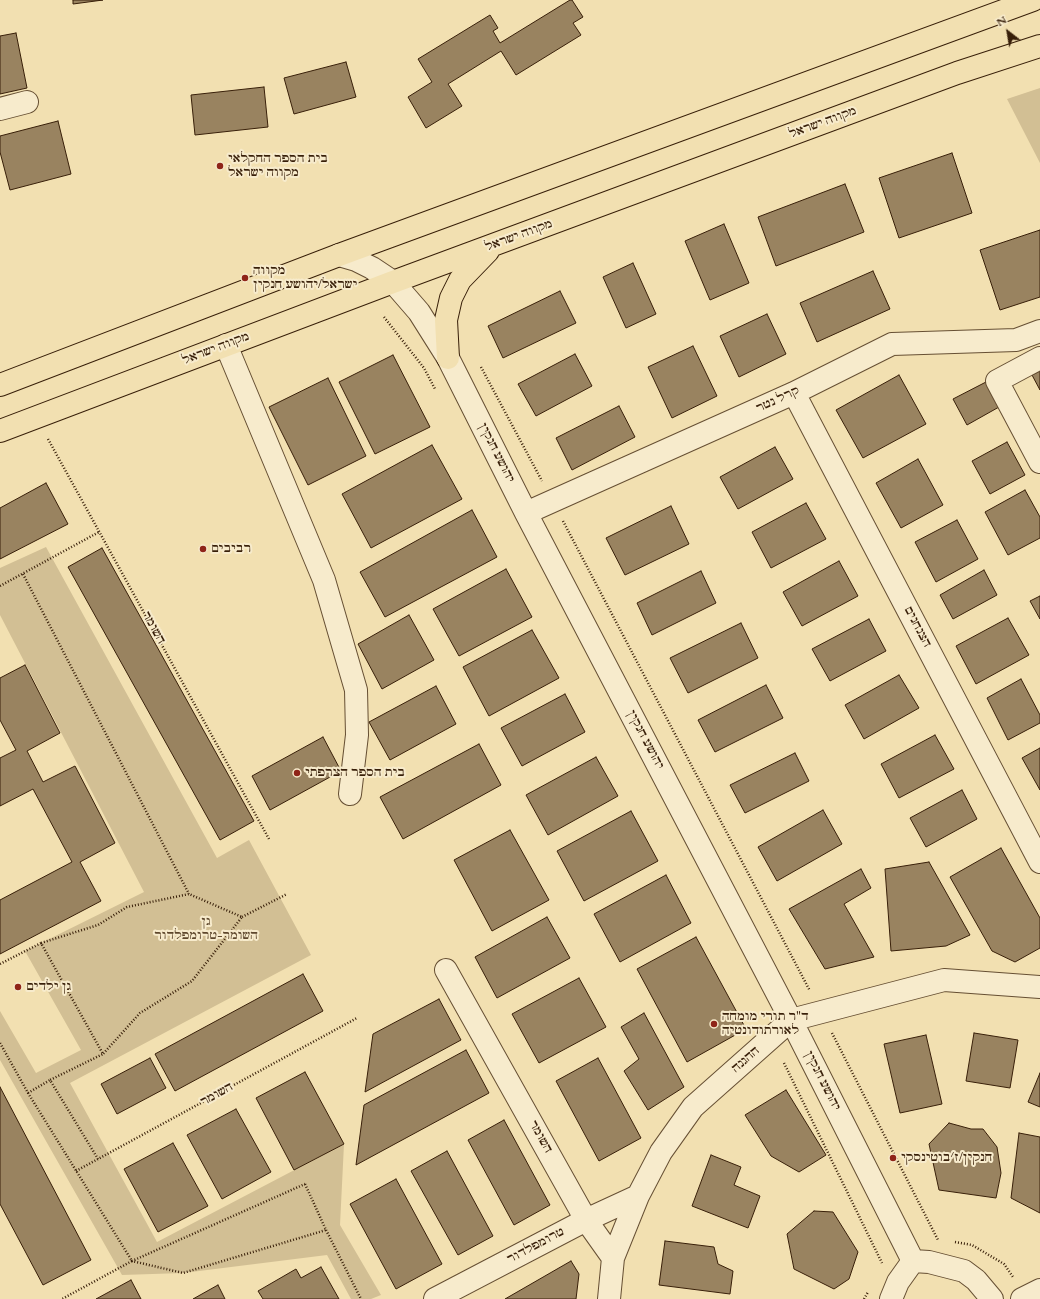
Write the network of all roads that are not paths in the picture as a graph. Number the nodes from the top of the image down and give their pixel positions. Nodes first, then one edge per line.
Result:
1 (1033, 0) edge
2 (1040, 46) edge
3 (27, 102) dead end
4 (0, 109) edge
5 (496, 245) junction
6 (339, 255) junction
7 (393, 282) junction
8 (1040, 331) edge
9 (226, 345) junction
10 (448, 358) junction
11 (1040, 358) edge
12 (0, 385) edge
13 (794, 393) junction
14 (0, 431) edge
15 (1040, 462) edge
16 (526, 513) junction
17 (350, 794) dead end
18 (1040, 862) edge
19 (446, 970) dead end
20 (1040, 987) edge
21 (791, 1020) junction
22 (638, 1196) junction
23 (586, 1220) junction
24 (612, 1258) junction
25 (913, 1261) junction
26 (435, 1299) edge
27 (609, 1299) edge
28 (891, 1299) edge
29 (992, 1299) edge

1 - 6 main road
2 - 5 main road, מקווה ישראל
3 - 4 street
5 - 7 main road, מקווה ישראל
5 - 10 main road
6 - 7 street, יהושע חנקין
6 - 12 main road
7 - 9 main road, מקווה ישראל
7 - 10 street, יהושע חנקין
8 - 13 street, קרל נטר
9 - 14 main road, מקווה ישראל
9 - 17 street
10 - 16 street, יהושע חנקין
11 - 15 street
13 - 16 street, קרל נטר
13 - 18 street, הצנחנים
16 - 21 street, יהושע חנקין
19 - 23 street, השומר
20 - 21 street, ההגנה
21 - 22 street, ההגנה
21 - 25 street, יהושע חנקין
22 - 23 street, טרומפלדור
22 - 24 street, ההגנה
23 - 24 street
23 - 26 street, טרומפלדור
24 - 27 street, ההגנה
25 - 28 street
25 - 29 street

